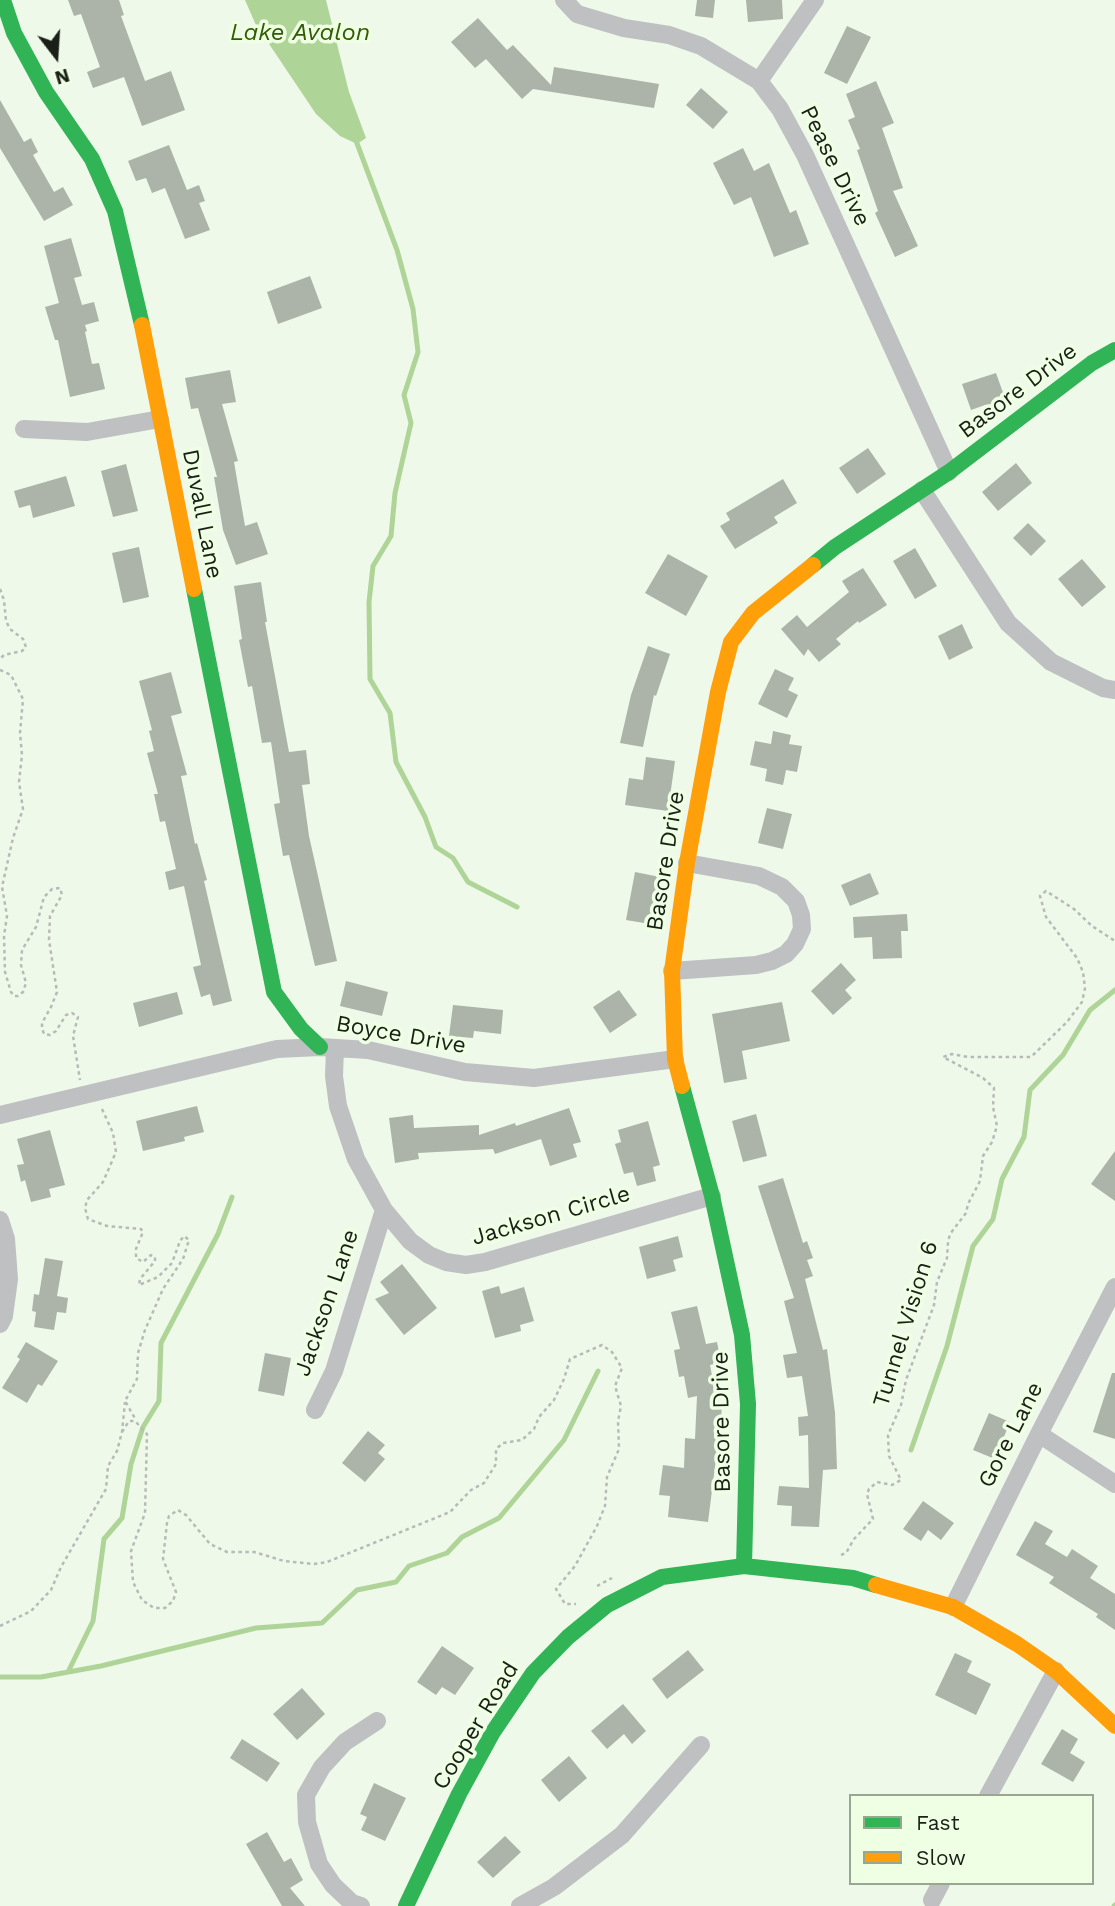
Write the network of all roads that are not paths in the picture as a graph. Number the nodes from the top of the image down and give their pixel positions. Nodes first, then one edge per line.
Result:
1 (3, 0) edge
2 (564, 0) edge
3 (815, 0) edge
4 (759, 81) junction
5 (1115, 350) edge
6 (160, 419) junction
7 (24, 429) dead end
8 (949, 472) junction
9 (922, 490) junction
10 (1115, 690) edge
11 (688, 863) junction
12 (673, 971) junction
13 (327, 1047) junction
14 (675, 1059) junction
15 (0, 1115) edge
16 (712, 1196) junction
17 (384, 1210) junction
18 (0, 1220) edge
19 (1115, 1287) edge
20 (0, 1324) edge
21 (315, 1410) dead end
22 (1039, 1434) junction
23 (1115, 1484) edge
24 (744, 1566) junction
25 (953, 1607) junction
26 (1056, 1671) junction
27 (377, 1721) dead end
28 (1115, 1726) edge
29 (701, 1745) dead end
30 (989, 1794) edge
31 (940, 1885) edge
32 (932, 1900) dead end
33 (361, 1906) edge
34 (406, 1906) edge
35 (520, 1906) edge

1 - 6 street, Duvall Lane
2 - 4 street, Pease Drive
3 - 4 street
4 - 8 street, Pease Drive
5 - 8 street, Basore Drive
6 - 7 street
6 - 13 street, Duvall Lane
8 - 9 street, Basore Drive
9 - 10 street
9 - 11 street, Basore Drive
11 - 12 street, Basore Drive
11 - 12 street
12 - 14 street, Basore Drive
13 - 14 street, Boyce Drive
13 - 15 street, Boyce Drive
13 - 17 street, Jackson Circle
14 - 16 street, Basore Drive
16 - 17 street, Jackson Circle
16 - 24 street, Basore Drive
17 - 21 street, Jackson Lane
18 - 20 street
19 - 22 street, Gore Lane
22 - 23 street
22 - 25 street, Gore Lane
24 - 25 street, Cooper Road
24 - 34 street, Cooper Road
25 - 26 street, Cooper Road
26 - 28 street, Cooper Road
26 - 30 street
27 - 33 street
29 - 35 street
31 - 32 street

